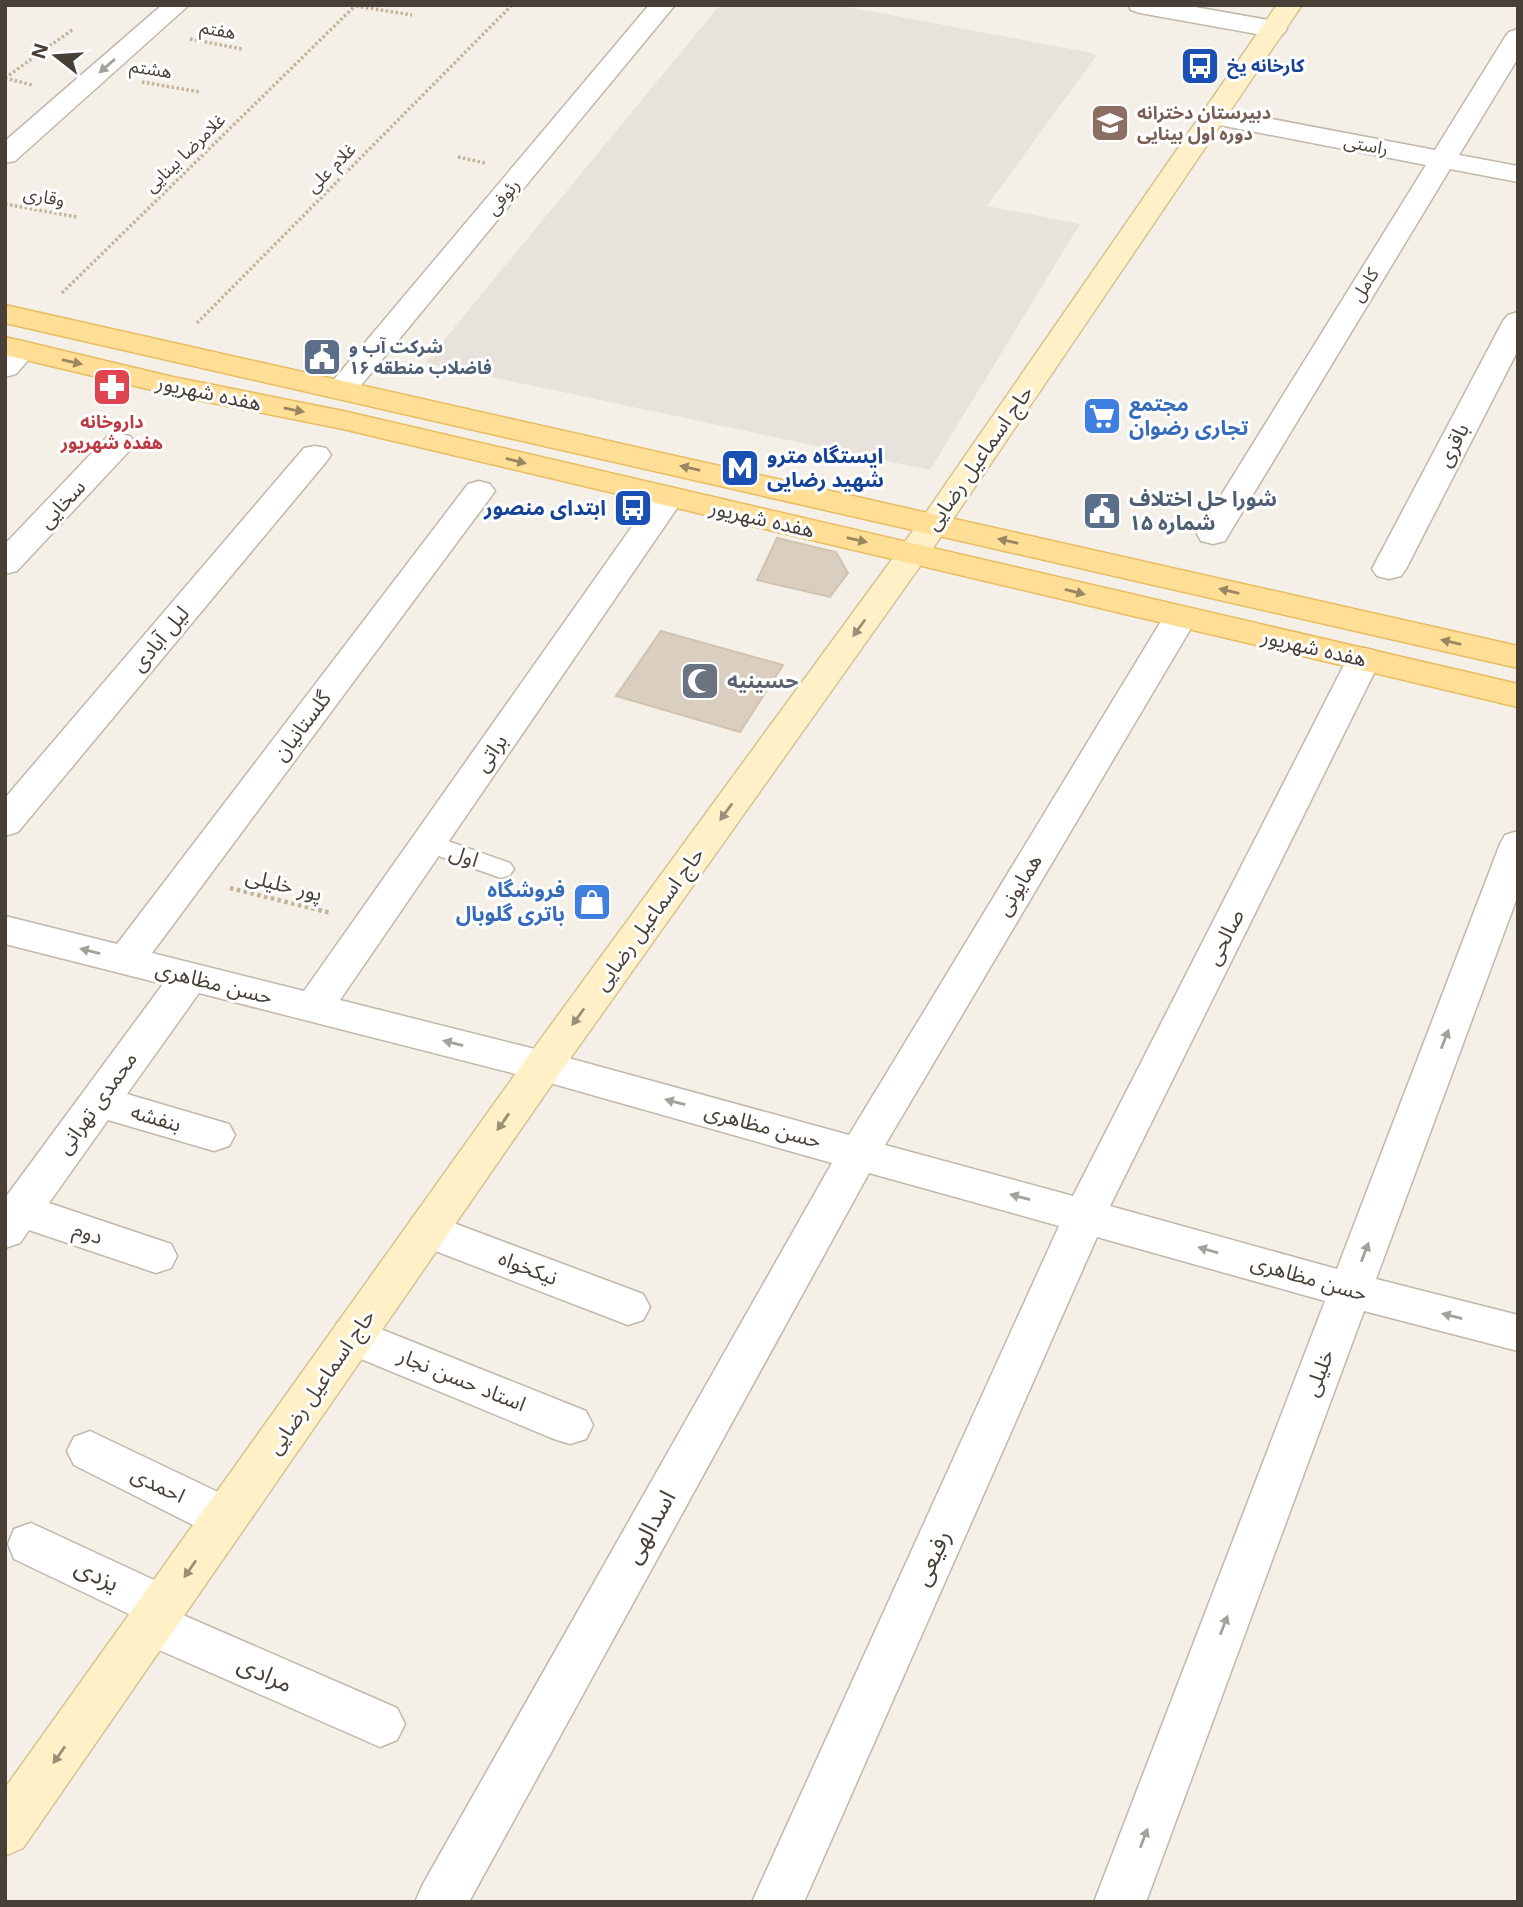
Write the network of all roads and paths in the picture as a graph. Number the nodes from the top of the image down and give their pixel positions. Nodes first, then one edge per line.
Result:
1 (177, 5) edge
2 (356, 5) edge
3 (512, 5) edge
4 (663, 5) edge
5 (1140, 5) edge
6 (412, 15) dead end
7 (1282, 17) edge
8 (72, 30) dead end
9 (148, 31) junction
10 (1518, 37) edge
11 (242, 49) dead end
12 (97, 75) junction
13 (5, 78) edge
14 (200, 92) dead end
15 (1214, 116) junction
16 (5, 155) edge
17 (1443, 160) junction
18 (1518, 174) edge
19 (5, 204) edge
20 (77, 217) dead end
21 (20, 317) edge
22 (1518, 321) edge
23 (170, 350) junction
24 (11, 355) edge
25 (342, 389) junction
26 (119, 443) dead end
27 (315, 455) dead end
28 (479, 491) dead end
29 (668, 498) junction
30 (934, 524) junction
31 (1213, 534) dead end
32 (913, 553) junction
33 (5, 564) edge
34 (1389, 569) dead end
35 (1180, 618) junction
36 (1518, 657) edge
37 (1364, 659) junction
38 (1518, 696) edge
39 (5, 823) edge
40 (428, 843) junction
41 (1518, 844) edge
42 (501, 869) dead end
43 (188, 878) junction
44 (372, 923) junction
45 (5, 930) edge
46 (126, 960) junction
47 (190, 976) junction
48 (313, 1008) junction
49 (542, 1066) junction
50 (98, 1101) junction
51 (214, 1135) dead end
52 (859, 1153) junction
53 (1085, 1215) junction
54 (13, 1220) edge
55 (428, 1230) junction
56 (156, 1256) dead end
57 (1350, 1290) junction
58 (628, 1307) dead end
59 (1518, 1333) edge
60 (353, 1336) junction
61 (570, 1425) dead end
62 (90, 1451) dead end
63 (225, 1518) junction
64 (31, 1544) dead end
65 (157, 1615) junction
66 (380, 1724) dead end
67 (5, 1831) edge
68 (441, 1902) edge
69 (778, 1902) edge
70 (1120, 1902) edge

1 - 9 street
2 - 6 path
2 - 21 path, غلامرضا بینایی
3 - 23 path, غلام علی
4 - 25 street, رئوفی
5 - 7 street
7 - 15 main road, حاج اسماعیل رضایی
8 - 13 path
9 - 11 path, هفتم
9 -> 12 street
10 - 17 street, کامل
12 - 14 path, هشتم
12 - 16 street
15 - 17 street, راستی
15 - 30 main road, حاج اسماعیل رضایی
17 - 18 street, راستی
17 - 31 street, کامل
19 - 20 path, وقاری
21 - 23 main road, هفده شهریور
22 - 34 street, باقری
23 - 25 main road, هفده شهریور
24 -> 29 main road, هفده شهریور
30 -> 25 main road, هفده شهریور
26 - 33 street, سخایی
27 - 39 street, لیل آبادی
28 - 43 street, گلستانیان
29 -> 32 main road, هفده شهریور
29 - 40 street, براتی
30 - 32 main road, حاج اسماعیل رضایی
36 -> 30 main road, هفده شهریور
32 -> 35 main road, هفده شهریور
32 -> 49 main road, حاج اسماعیل رضایی
35 - 37 main road, هفده شهریور
35 - 52 street, همایونی
37 - 38 main road, هفده شهریور
37 - 53 street, صالحی
40 - 42 lane, اول
40 - 44 street, براتی
57 -> 41 street, خلیلی
43 - 44 path, پور خلیلی
43 - 46 street, گلستانیان
44 - 48 street, براتی
46 -> 45 street, حسن مظاهری
46 - 47 street, حسن مظاهری
47 - 48 street, حسن مظاهری
47 - 50 street, محمدی تهرانی
49 -> 48 street, حسن مظاهری
52 -> 49 street, حسن مظاهری
49 -> 55 main road, حاج اسماعیل رضایی
50 - 51 street, بنفشه
50 - 54 street, محمدی تهرانی
53 -> 52 street, حسن مظاهری
52 - 68 street, اسدالهی
57 -> 53 street, حسن مظاهری
53 - 69 street, رفیعی
54 - 56 street, دوم
55 - 58 street, نیکخواه
55 - 60 main road, حاج اسماعیل رضایی
59 -> 57 street, حسن مظاهری
70 -> 57 street, خلیلی
60 - 61 street, استاد حسن نجار
60 - 63 main road, حاج اسماعیل رضایی
62 - 63 street, احمدی
63 -> 65 main road, حاج اسماعیل رضایی
64 - 65 street, یزدی
65 - 66 street, مرادی
65 -> 67 main road, حاج اسماعیل رضایی

